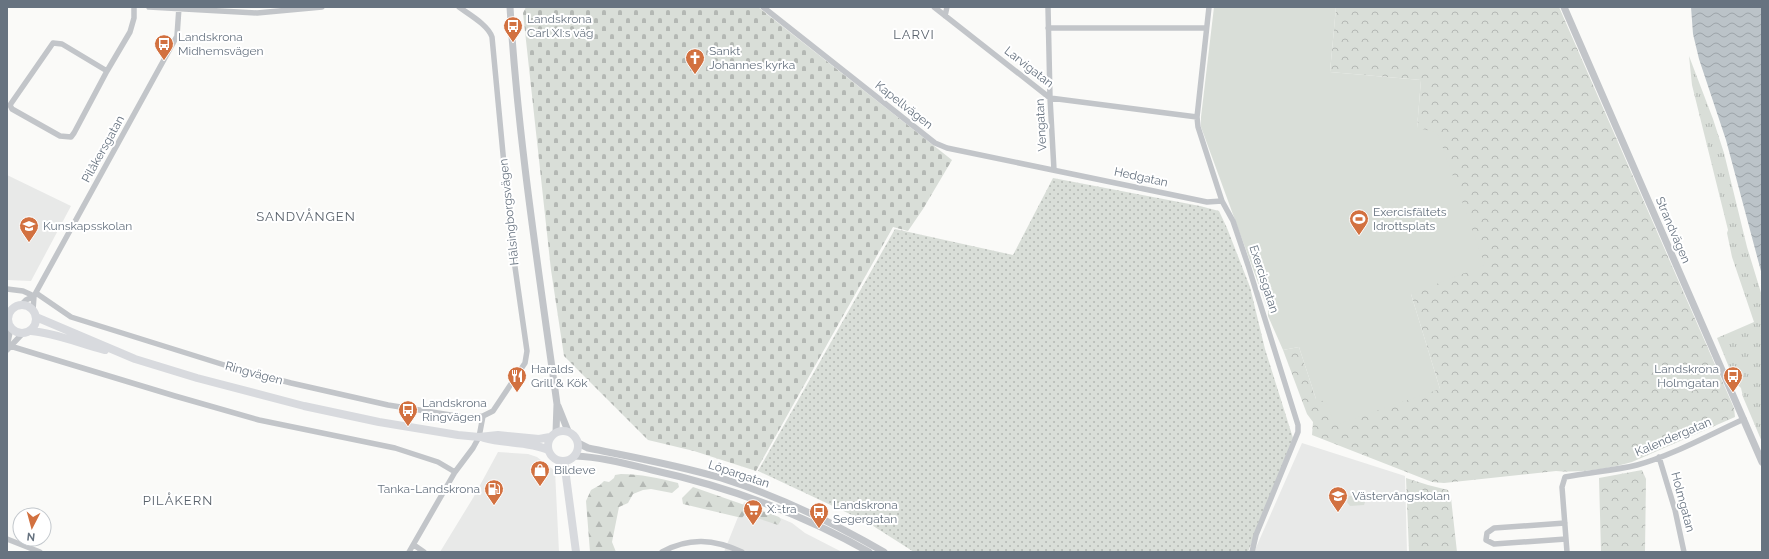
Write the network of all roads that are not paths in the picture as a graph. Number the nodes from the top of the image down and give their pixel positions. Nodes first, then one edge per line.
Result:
1 (134, 7) edge
2 (149, 7) edge
3 (322, 7) edge
4 (460, 7) edge
5 (510, 7) edge
6 (763, 7) edge
7 (934, 7) edge
8 (947, 7) edge
9 (1048, 7) edge
10 (1209, 7) edge
11 (1564, 7) edge
12 (179, 8) edge
13 (946, 16) junction
14 (1048, 28) junction
15 (1206, 28) junction
16 (107, 71) junction
17 (1050, 98) junction
18 (1197, 117) junction
19 (1054, 170) junction
20 (1222, 201) junction
21 (7, 289) edge
22 (35, 294) junction
23 (21, 305) junction
24 (10, 308) edge
25 (35, 314) junction
26 (7, 320) edge
27 (11, 328) junction
28 (31, 331) junction
29 (22, 334) junction
30 (8, 348) edge
31 (117, 352) junction
32 (557, 404) junction
33 (483, 416) junction
34 (1744, 419) junction
35 (568, 431) junction
36 (553, 434) junction
37 (479, 437) junction
38 (578, 443) junction
39 (548, 450) junction
40 (575, 456) junction
41 (1659, 457) junction
42 (564, 461) junction
43 (1762, 462) edge
44 (455, 472) junction
45 (1565, 523) junction
46 (7, 539) edge
47 (1566, 539) junction
48 (414, 545) junction
49 (870, 550) edge
50 (40, 552) edge
51 (409, 552) edge
52 (424, 552) edge
53 (576, 552) edge
54 (662, 552) edge
55 (742, 552) edge
56 (884, 552) edge
57 (1252, 552) edge
58 (1566, 552) edge
59 (1684, 552) edge

1 - 16 street
2 - 12 street
3 - 12 street
4 - 33 street, Hälsingborgsvägen
5 - 32 street, Hälsingborgsvägen
6 - 19 street, Kapellvägen
7 - 13 street, Larvigatan
8 - 13 street
9 - 14 street, Vengatan
10 - 15 street, Exercisgatan
11 - 34 street, Strandvägen
12 - 22 street, Pilåkersgatan
13 - 17 street, Larvigatan
14 - 15 street
14 - 17 street, Vengatan
15 - 18 street, Exercisgatan
16 - 16 street
17 - 18 street, Larvigatan
17 - 19 street, Vengatan
18 - 20 street, Exercisgatan
19 - 20 street, Hedgatan
20 - 57 street, Exercisgatan
21 - 22 street, Ringvägen
22 - 23 street, Pilåkersgatan
22 - 25 street, Pilåkersgatan
22 - 33 street, Ringvägen
23 - 24 main road
23 - 25 main road
24 - 26 main road
25 - 28 main road
25 - 31 main road, Ringvägen
26 - 27 main road
27 - 29 main road
27 - 30 street
28 - 29 main road
28 - 31 main road, Ringvägen
29 - 30 street
30 - 44 street
31 - 37 main road, Ringvägen
32 - 35 street, Hälsingborgsvägen
32 - 36 street, Hälsingborgsvägen
33 - 37 street
34 - 41 street, Kalendergatan
34 - 43 street, Strandvägen
35 - 36 main road
35 - 38 main road
36 - 37 main road, Ringvägen
36 - 39 main road
37 - 39 main road, Ringvägen
37 - 44 street
38 - 40 main road
38 - 49 street, Löpargatan
39 - 42 main road
40 - 42 main road
40 - 49 street, Löpargatan
41 - 45 street, Kalendergatan
41 - 59 street, Holmgatan
42 - 53 main road
44 - 48 street
45 - 47 street, Kalendergatan
45 - 47 street
46 - 50 street
47 - 58 street, Kalendergatan
48 - 51 street
48 - 52 street
49 - 56 street, Löpargatan
54 - 55 street

